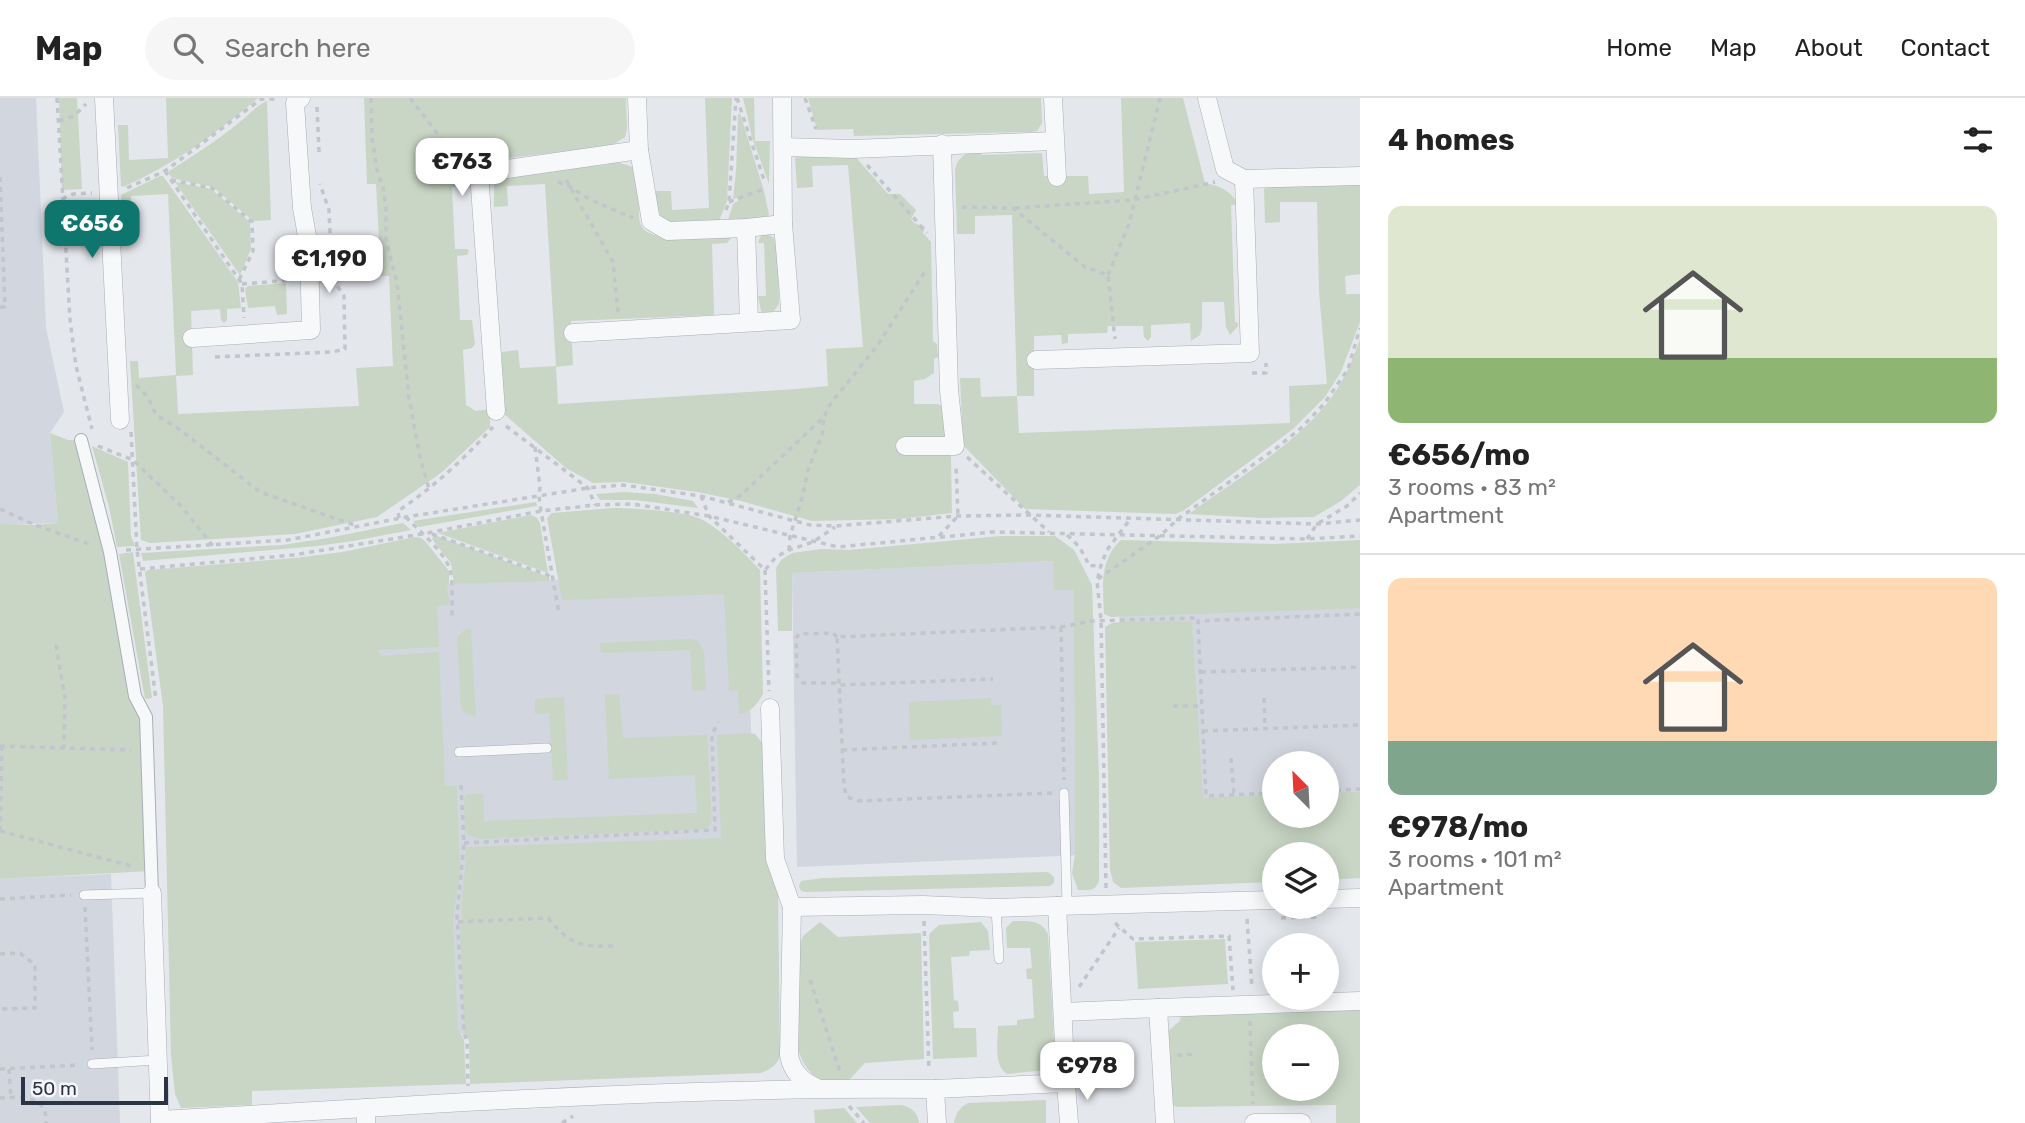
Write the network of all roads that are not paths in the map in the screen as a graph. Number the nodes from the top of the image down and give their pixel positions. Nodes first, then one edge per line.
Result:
1 (104, 98) edge
2 (301, 98) edge
3 (638, 98) edge
4 (782, 98) edge
5 (1053, 98) edge
6 (1207, 98) edge
7 (1054, 141) junction
8 (942, 144) junction
9 (783, 147) junction
10 (639, 150) junction
11 (1360, 176) edge
12 (1057, 177) dead end
13 (1244, 179) junction
14 (783, 224) junction
15 (746, 228) junction
16 (749, 322) junction
17 (573, 333) dead end
18 (192, 338) dead end
19 (1036, 360) dead end
20 (496, 411) dead end
21 (120, 420) dead end
22 (81, 440) road end
23 (905, 446) dead end
24 (770, 708) dead end
25 (547, 748) dead end
26 (459, 752) dead end
27 (1064, 793) road end
28 (152, 893) junction
29 (84, 895) road end
30 (1339, 898) edge
31 (1360, 898) edge
32 (1262, 900) edge
33 (1062, 905) junction
34 (792, 907) junction
35 (996, 908) junction
36 (999, 959) dead end
37 (1360, 1001) edge
38 (1158, 1008) junction
39 (1063, 1012) junction
40 (158, 1060) junction
41 (92, 1064) road end
42 (1066, 1083) junction
43 (817, 1088) junction
44 (932, 1089) junction
45 (366, 1115) edge
46 (1253, 1116) edge
47 (160, 1121) edge
48 (937, 1123) edge
49 (1069, 1123) edge
50 (1165, 1123) edge
51 (1303, 1123) edge

1 - 21 street
2 - 18 street
3 - 10 street
4 - 9 street
5 - 7 street
6 - 13 street
7 - 8 street
7 - 12 street
8 - 9 street
8 - 23 street
9 - 14 street
10 - 15 street
10 - 20 street
11 - 13 street
13 - 19 street
14 - 15 street
14 - 16 street
15 - 16 street
16 - 17 street
22 - 28 street
24 - 34 street
25 - 26 lane
27 - 33 lane
28 - 29 lane
28 - 40 street
30 - 31 street
32 - 33 street
33 - 35 street
33 - 39 street
34 - 35 street
34 - 43 street
35 - 36 lane
37 - 38 street
38 - 39 street
38 - 50 street
39 - 42 street
40 - 41 lane
40 - 47 street
42 - 44 street
42 - 49 street
43 - 44 street
43 - 45 street
44 - 48 street
45 - 47 street
46 - 51 street

